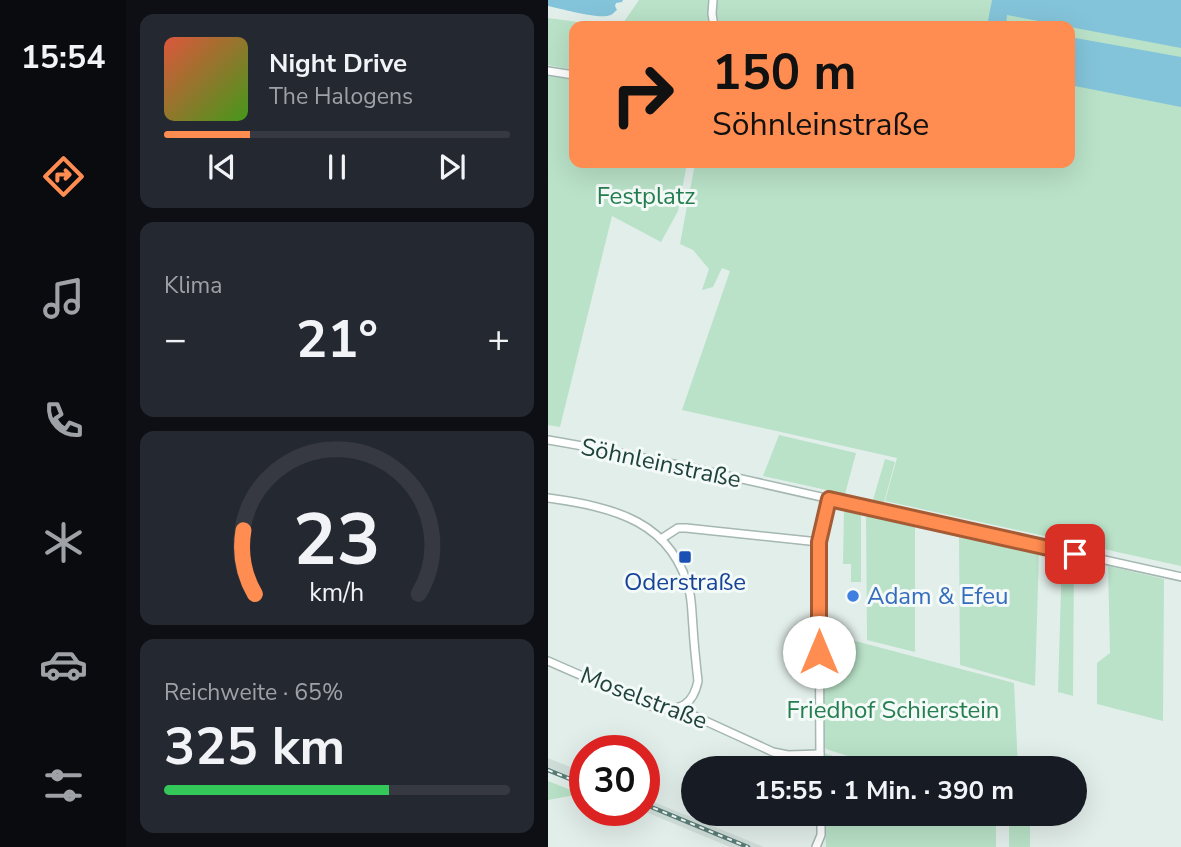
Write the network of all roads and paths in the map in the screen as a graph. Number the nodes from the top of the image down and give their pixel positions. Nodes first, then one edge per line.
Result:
1 (712, 0) edge
2 (713, 21) edge
3 (548, 71) edge
4 (569, 74) edge
5 (548, 440) edge
6 (548, 498) edge
7 (829, 499) junction
8 (661, 539) junction
9 (819, 542) junction
10 (1181, 577) edge
11 (548, 661) edge
12 (681, 707) junction
13 (820, 754) joint
14 (821, 826) edge
15 (816, 847) edge

1 - 2 street
3 - 4 street
5 - 7 street, Söhnleinstraße
6 - 8 street
7 - 9 street
7 - 10 street, Söhnleinstraße
8 - 9 street
8 - 12 street
9 - 13 street
11 - 12 street, Moselstraße
12 - 13 street, Moselstraße
14 - 15 street

